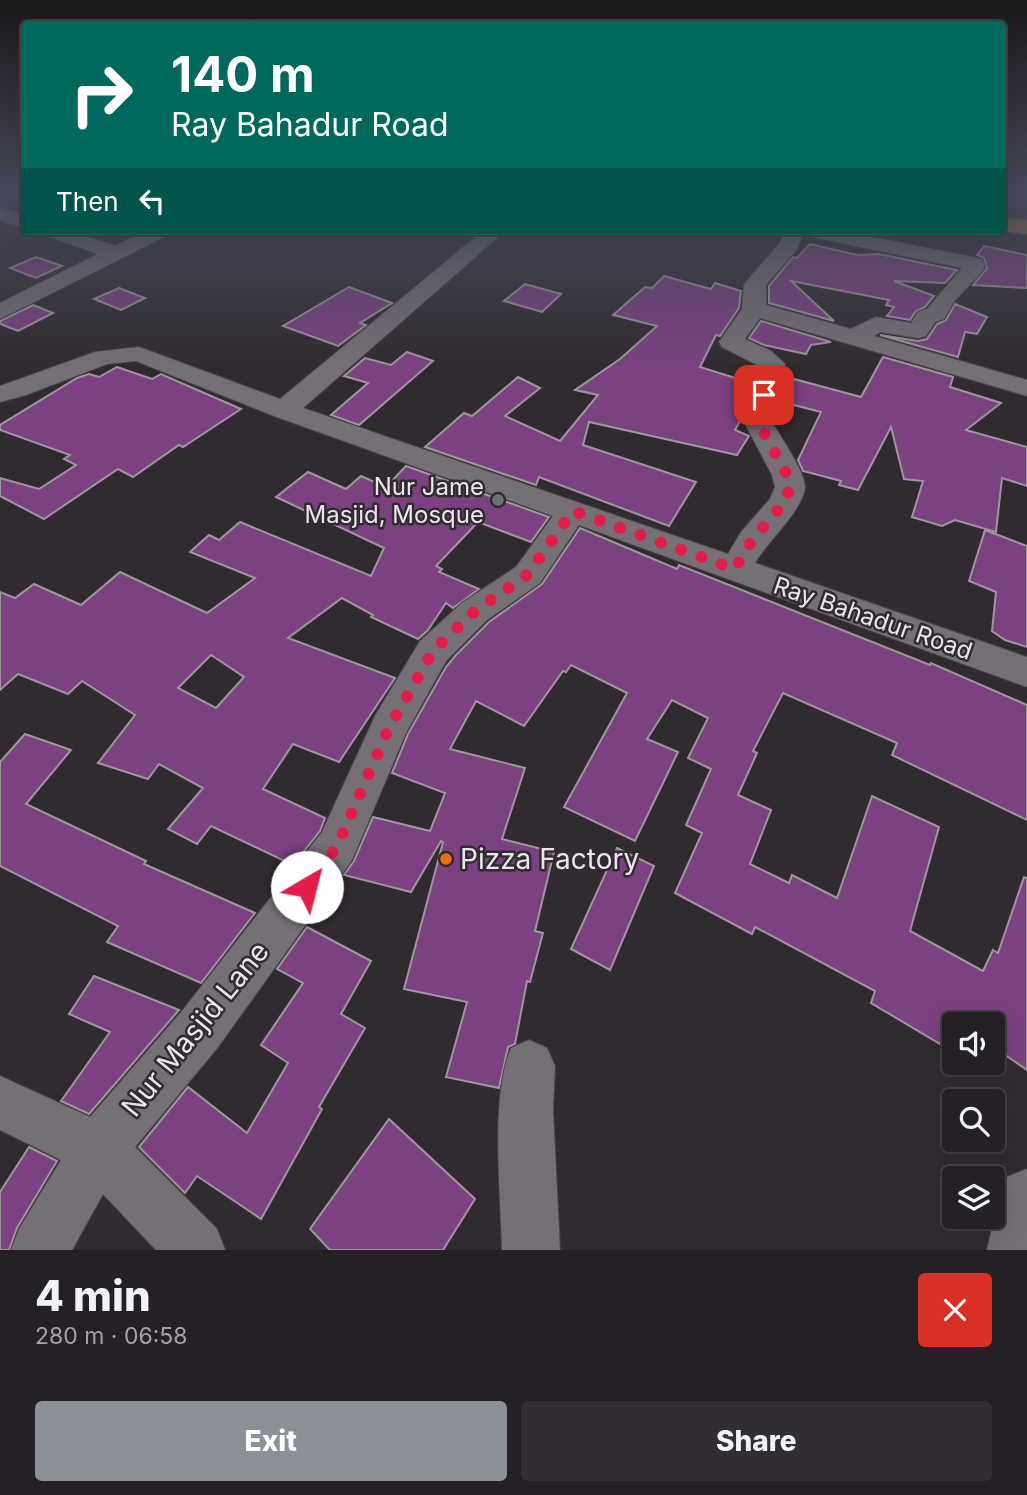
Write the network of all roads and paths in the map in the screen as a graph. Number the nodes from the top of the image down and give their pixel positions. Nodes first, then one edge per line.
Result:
1 (107, 250) edge
2 (121, 250) edge
3 (472, 250) edge
4 (785, 250) edge
5 (907, 250) edge
6 (115, 253) junction
7 (10, 298) edge
8 (754, 309) junction
9 (0, 312) edge
10 (854, 338) junction
11 (1027, 388) edge
12 (0, 394) edge
13 (284, 410) junction
14 (573, 511) junction
15 (735, 569) junction
16 (1027, 672) edge
17 (529, 1066) dead end
18 (0, 1102) edge
19 (98, 1149) junction
20 (1027, 1197) edge
21 (40, 1250) edge
22 (196, 1250) edge
23 (531, 1250) edge
24 (1016, 1250) edge

1 - 6 street
2 - 6 street
3 - 13 street
4 - 8 street
5 - 10 street
6 - 7 street
7 - 9 street
8 - 10 street
8 - 15 street
10 - 11 street
12 - 13 street, Ray Bahadur Road
13 - 14 street, Ray Bahadur Road
14 - 15 street, Ray Bahadur Road
14 - 19 street, Nur Masjid Lane
15 - 16 street, Ray Bahadur Road
17 - 23 street
18 - 19 street
19 - 21 street, Nur Masjid Lane
19 - 22 street
20 - 24 street

